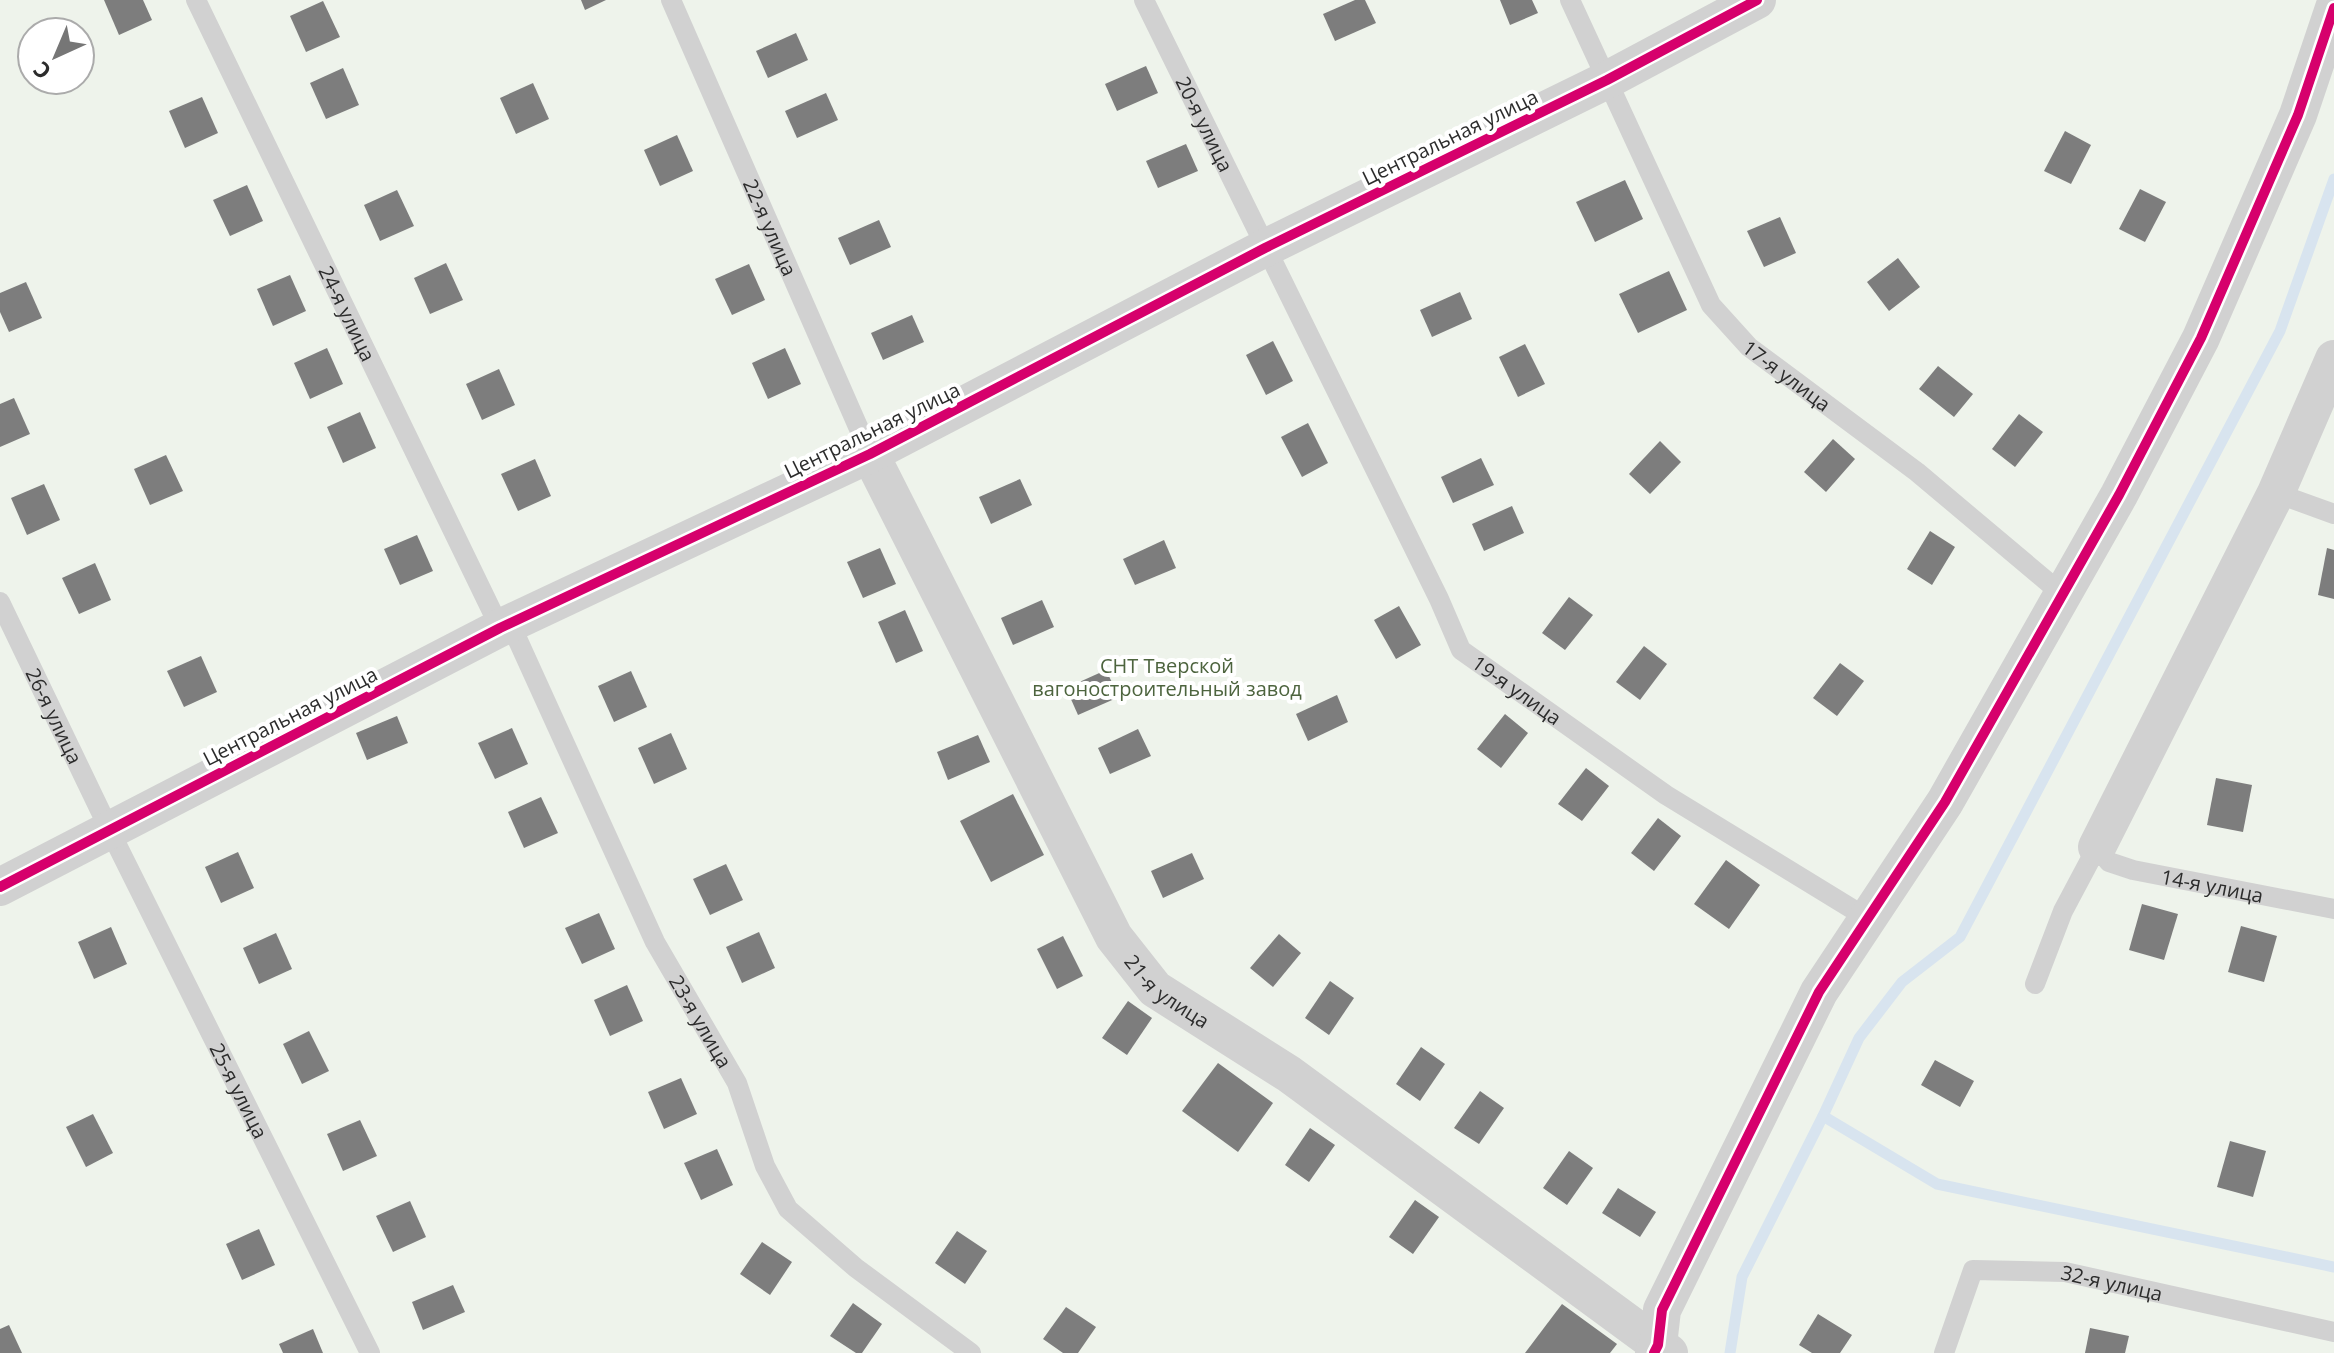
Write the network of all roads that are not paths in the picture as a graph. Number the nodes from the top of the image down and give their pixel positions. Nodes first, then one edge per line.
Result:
1 (196, 0) edge
2 (671, 0) edge
3 (1144, 0) edge
4 (1570, 0) edge
5 (1757, 0) edge
6 (2334, 8) edge
7 (1607, 80) junction
8 (1265, 248) junction
9 (2334, 359) edge
10 (870, 454) junction
11 (2276, 493) junction
12 (2334, 514) edge
13 (2062, 594) junction
14 (0, 602) edge
15 (505, 626) junction
16 (109, 829) junction
17 (2097, 847) junction
18 (0, 887) edge
19 (2334, 909) edge
20 (1867, 918) junction
21 (2035, 984) dead end
22 (2334, 1332) edge
23 (1660, 1350) edge
24 (370, 1353) edge
25 (971, 1353) edge
26 (1944, 1353) edge

1 - 15 lane, 24-я улица
2 - 10 lane, 22-я улица
3 - 8 lane, 20-я улица
4 - 7 lane, 17-я улица
5 - 7 street, Центральная улица
6 - 13 street
7 - 8 street, Центральная улица
7 - 13 lane, 17-я улица
8 - 10 street, Центральная улица
8 - 20 lane, 19-я улица
9 - 11 street
10 - 15 street, Центральная улица
10 - 23 street, 21-я улица
11 - 12 lane
11 - 17 street
13 - 20 street
14 - 16 lane, 26-я улица
15 - 16 street, Центральная улица
15 - 25 lane, 23-я улица
16 - 18 street, Центральная улица
16 - 24 lane, 25-я улица
17 - 19 lane, 14-я улица
17 - 21 lane
20 - 23 street
22 - 26 lane, 32-я улица

